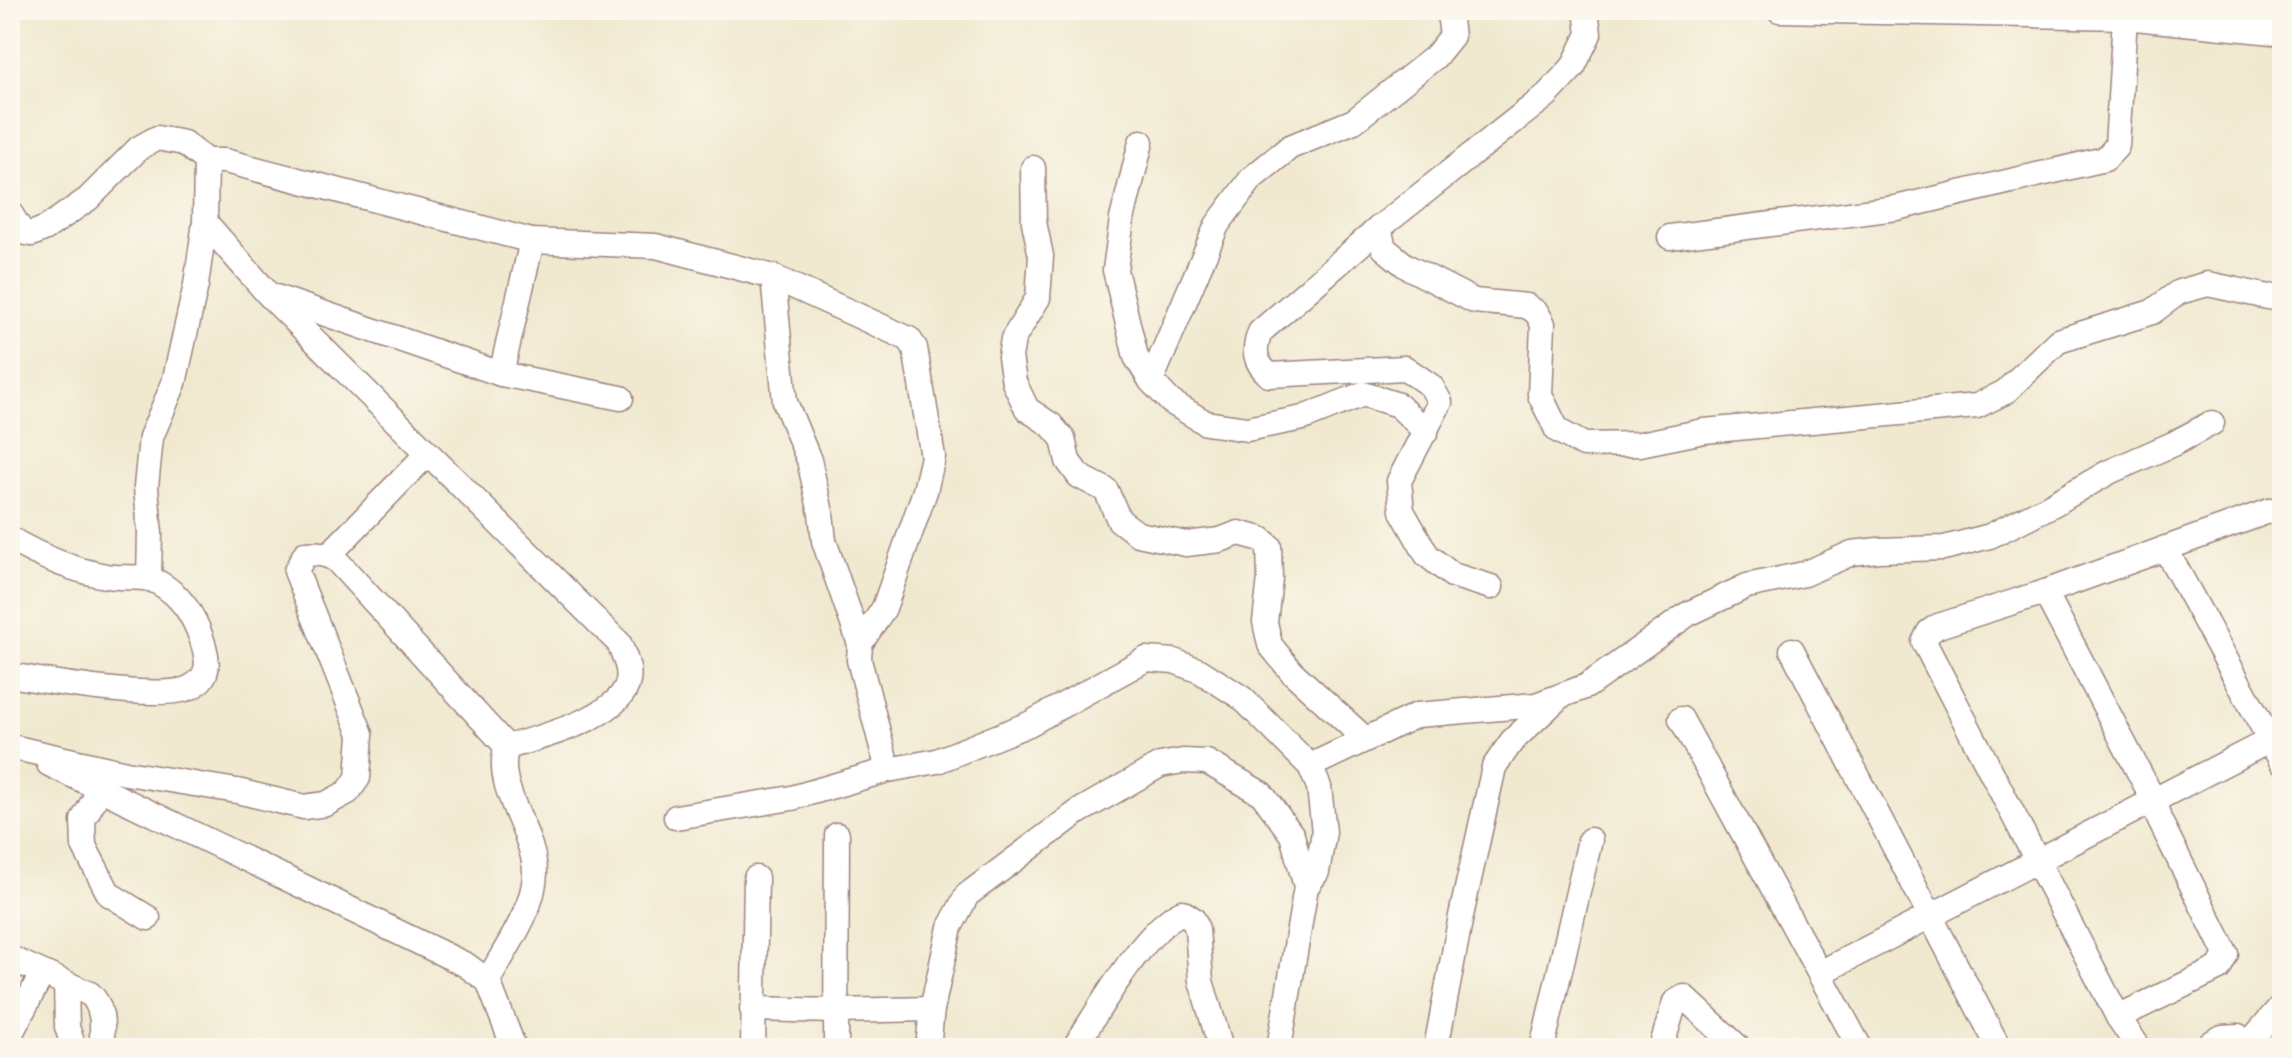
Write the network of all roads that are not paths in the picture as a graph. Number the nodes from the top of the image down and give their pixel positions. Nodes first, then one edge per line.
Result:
1 (1446, 10) edge
2 (1586, 10) edge
3 (1779, 10) edge
4 (2125, 17) junction
5 (2282, 33) edge
6 (1141, 142) dead end
7 (206, 161) junction
8 (1033, 168) dead end
9 (10, 213) edge
10 (205, 222) junction
11 (1379, 228) junction
12 (1670, 237) dead end
13 (532, 241) junction
14 (773, 277) junction
15 (269, 295) junction
16 (2282, 295) edge
17 (501, 374) junction
18 (1151, 381) junction
19 (621, 398) dead end
20 (2212, 423) dead end
21 (1426, 432) junction
22 (428, 453) junction
23 (2282, 512) edge
24 (10, 539) edge
25 (2165, 548) junction
26 (329, 555) junction
27 (149, 578) junction
28 (1491, 587) dead end
29 (2045, 592) junction
30 (860, 644) junction
31 (1792, 650) dead end
32 (10, 675) edge
33 (1561, 696) junction
34 (1681, 719) dead end
35 (2276, 737) edge
36 (1365, 739) junction
37 (13, 746) edge
38 (507, 747) junction
39 (2282, 762) edge
40 (1310, 766) junction
41 (888, 770) junction
42 (100, 789) junction
43 (2154, 801) junction
44 (676, 817) dead end
45 (837, 835) dead end
46 (1590, 840) dead end
47 (2039, 860) junction
48 (756, 878) dead end
49 (1306, 887) junction
50 (1932, 916) junction
51 (148, 918) dead end
52 (10, 958) edge
53 (1820, 973) junction
54 (42, 974) junction
55 (488, 981) junction
56 (66, 984) junction
57 (2282, 1005) edge
58 (752, 1009) junction
59 (932, 1009) junction
60 (835, 1011) junction
61 (2118, 1017) junction
62 (10, 1035) edge
63 (2246, 1047) edge
64 (74, 1048) edge
65 (102, 1048) edge
66 (514, 1048) edge
67 (753, 1048) edge
68 (836, 1048) edge
69 (928, 1048) edge
70 (1074, 1048) edge
71 (1221, 1048) edge
72 (1279, 1048) edge
73 (1436, 1048) edge
74 (1542, 1048) edge
75 (1661, 1048) edge
76 (1739, 1048) edge
77 (1860, 1048) edge
78 (1999, 1048) edge
79 (2139, 1048) edge
80 (2209, 1048) edge

1 - 18 street
2 - 11 street
3 - 4 street
4 - 5 street
4 - 12 street
6 - 18 street
7 - 9 street
7 - 10 street
7 - 13 street
8 - 36 street
10 - 15 street
10 - 27 street
11 - 16 street
11 - 21 street
13 - 14 street
13 - 17 street
14 - 30 street
14 - 30 street
15 - 17 street
15 - 22 street
17 - 19 street
18 - 21 street
20 - 33 street
21 - 28 street
22 - 26 street
22 - 38 street
23 - 25 street
24 - 27 street
25 - 29 street
25 - 35 street
26 - 37 street
26 - 38 street
27 - 32 street
29 - 43 street
29 - 47 street
30 - 41 street
31 - 50 street
33 - 36 street
33 - 73 street
34 - 53 street
35 - 39 street
35 - 43 street
36 - 40 street
37 - 42 street
38 - 55 street
40 - 41 street
40 - 49 street
41 - 44 street
42 - 51 street
42 - 55 street
43 - 47 street
43 - 61 street
45 - 60 street
46 - 74 street
47 - 50 street
47 - 61 street
48 - 58 street
49 - 59 street
49 - 72 street
50 - 53 street
50 - 78 street
52 - 54 street
53 - 77 street
54 - 56 street
54 - 62 street
55 - 66 street
56 - 64 street
56 - 65 street
57 - 63 street
58 - 60 street
58 - 67 street
59 - 60 street
59 - 69 street
60 - 68 street
61 - 79 street
63 - 80 street
70 - 71 street
75 - 76 street

